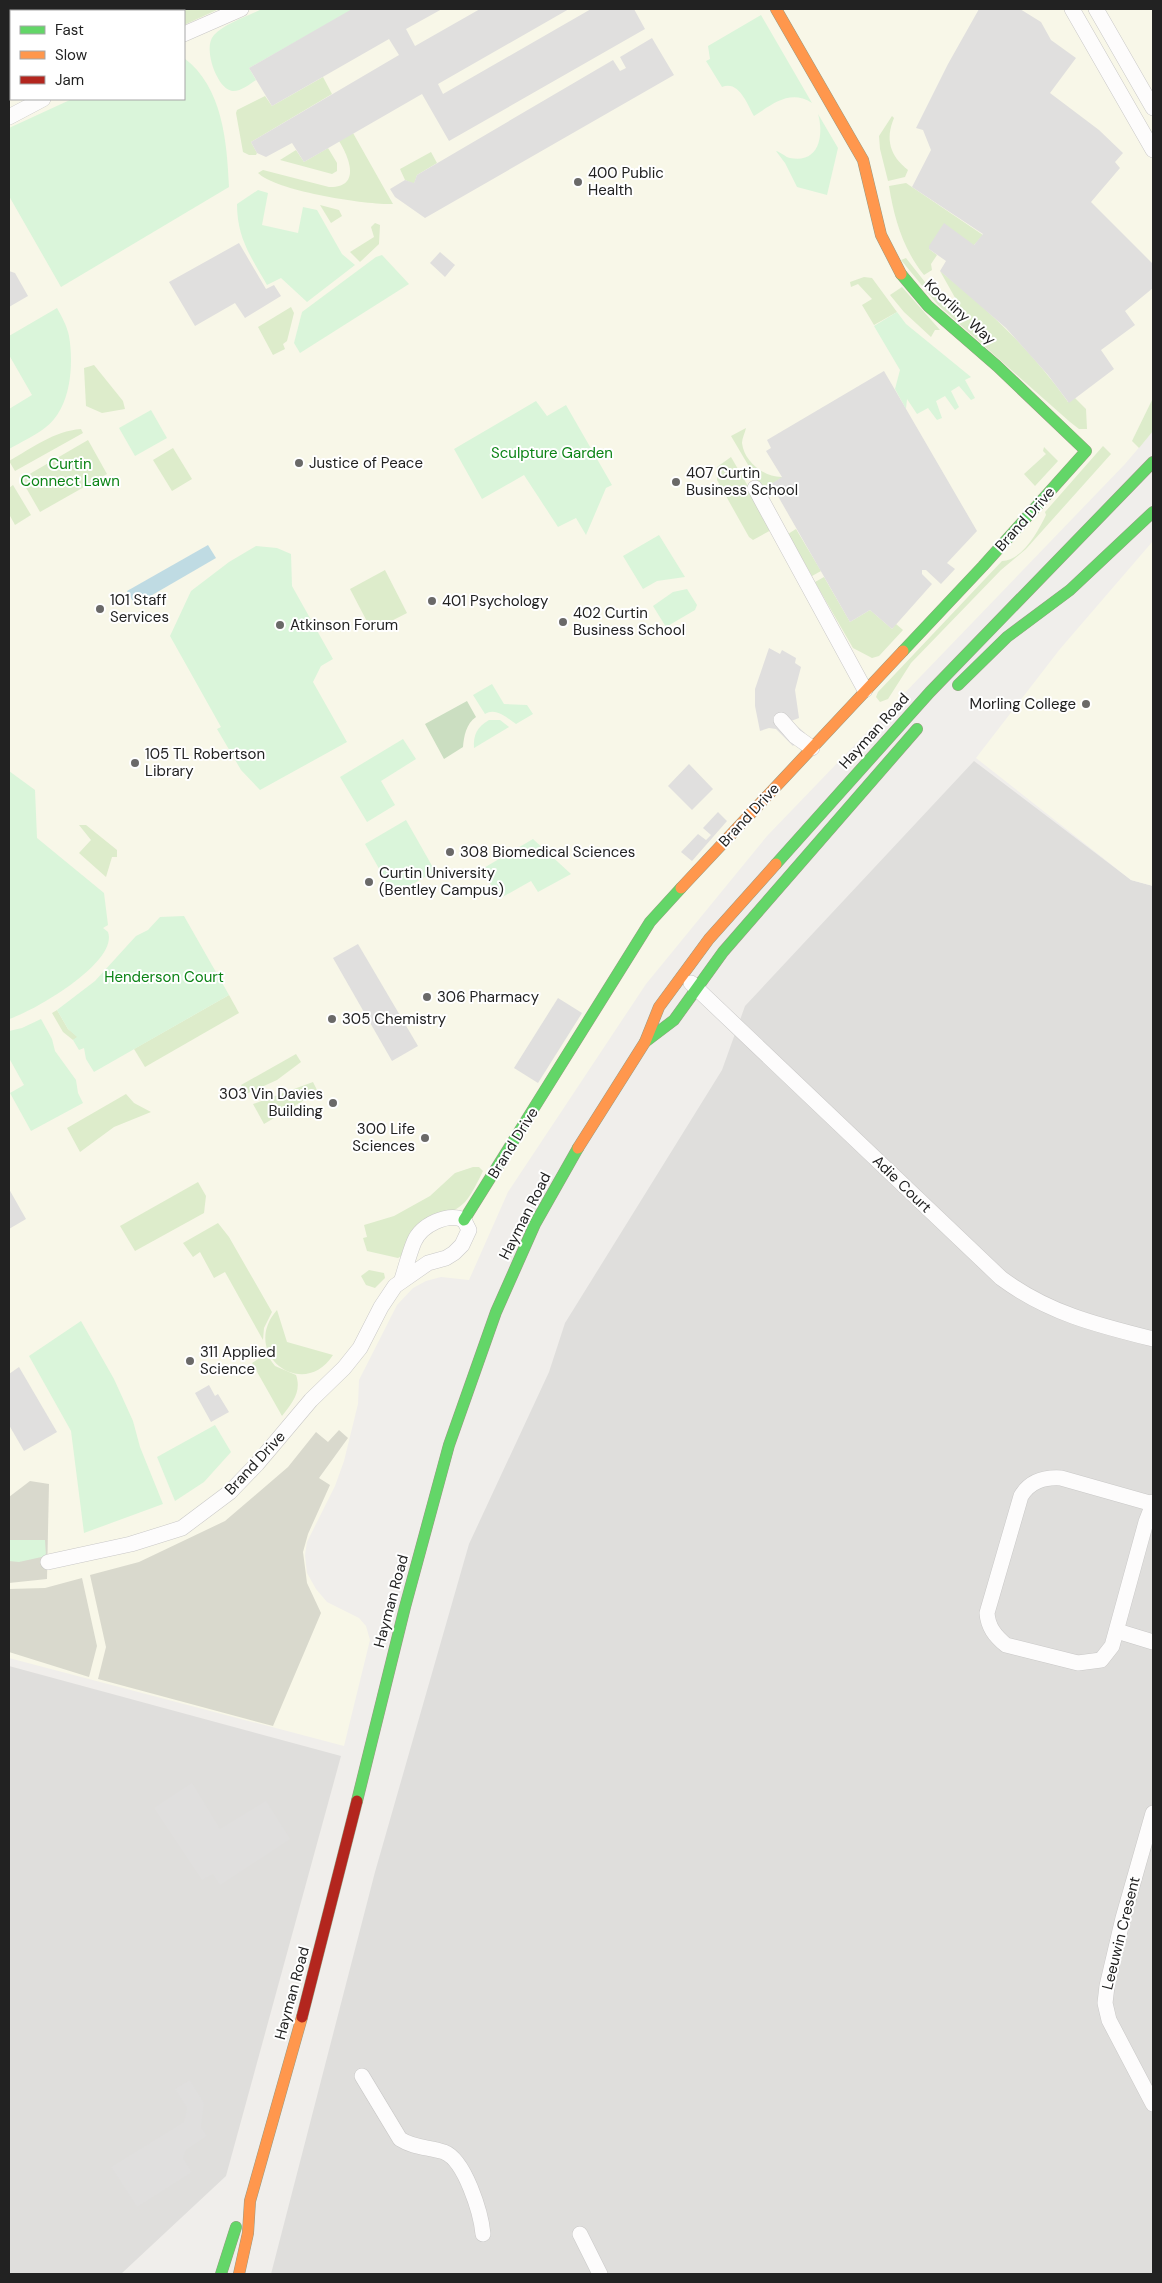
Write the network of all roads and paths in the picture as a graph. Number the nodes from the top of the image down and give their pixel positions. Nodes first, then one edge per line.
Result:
1 (241, 9) edge
2 (776, 9) edge
3 (1072, 9) edge
4 (1096, 9) edge
5 (185, 34) edge
6 (41, 100) edge
7 (1153, 108) edge
8 (9, 116) edge
9 (1153, 150) edge
10 (1086, 451) joint
11 (1153, 462) edge
12 (755, 488) dead end
13 (1153, 512) edge
14 (865, 690) junction
15 (947, 696) dead end
16 (927, 718) dead end
17 (781, 720) dead end
18 (812, 748) junction
19 (682, 976) junction
20 (697, 988) junction
21 (645, 1042) junction
22 (464, 1220) junction
23 (413, 1247) junction
24 (428, 1263) junction
25 (402, 1280) junction
26 (1153, 1339) edge
27 (1153, 1503) edge
28 (48, 1562) dead end
29 (1117, 1631) junction
30 (1153, 1642) edge
31 (1153, 1812) edge
32 (362, 2076) dead end
33 (1153, 2104) edge
34 (250, 2201) junction
35 (483, 2234) dead end
36 (580, 2234) dead end
37 (221, 2274) edge
38 (239, 2274) edge
39 (600, 2274) edge

1 - 5 street
2 - 10 main road, Koorliny Way
3 - 9 street
4 - 7 street
6 - 8 street
10 - 14 main road, Brand Drive
11 - 19 main road, Hayman Road
12 - 14 street
13 - 15 main road
14 - 18 main road, Brand Drive
16 - 20 main road, Hayman Road
17 - 18 street
18 - 22 main road, Brand Drive
19 - 20 street, Adie Court
19 - 21 main road, Hayman Road
20 - 21 main road, Hayman Road
20 - 26 street, Adie Court
21 - 34 main road, Hayman Road
22 - 23 street, Brand Drive
22 - 24 street, Brand Drive
23 - 24 street
23 - 25 street, Brand Drive
24 - 25 street, Brand Drive
25 - 28 street, Brand Drive
27 - 29 street
27 - 29 street
29 - 30 street
31 - 33 street, Leeuwin Cresent
32 - 35 street
34 - 37 main road, Hayman Road
34 - 38 main road, Hayman Road
36 - 39 street

